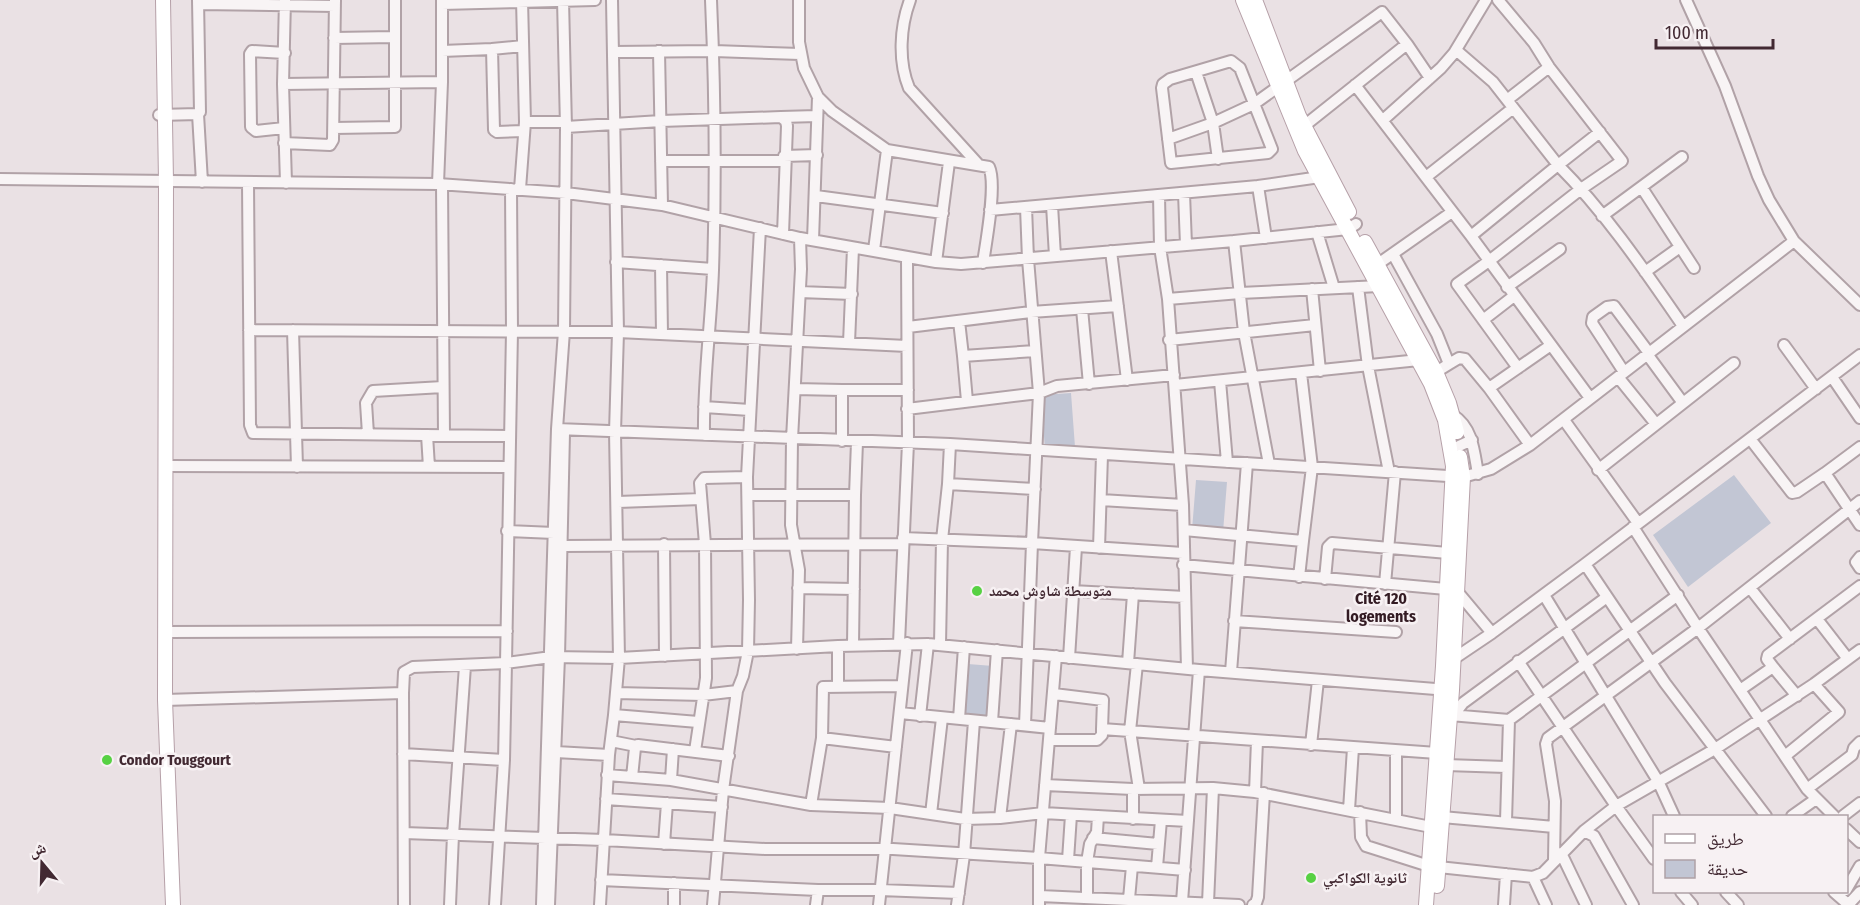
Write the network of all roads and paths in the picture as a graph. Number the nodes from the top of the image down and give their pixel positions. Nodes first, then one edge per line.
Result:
1 (157, 0) edge
2 (163, 0) edge
3 (394, 0) edge
4 (595, 0) edge
5 (612, 0) edge
6 (711, 0) edge
7 (799, 0) edge
8 (910, 0) edge
9 (1486, 0) edge
10 (1498, 0) edge
11 (1686, 0) edge
12 (563, 1) edge
13 (1250, 1) edge
14 (198, 2) edge
15 (285, 2) edge
16 (442, 2) edge
17 (522, 2) edge
18 (335, 3) edge
19 (394, 37) junction
20 (334, 38) junction
21 (1407, 44) junction
22 (523, 46) junction
23 (492, 49) junction
24 (1456, 50) junction
25 (442, 51) junction
26 (659, 51) junction
27 (714, 51) junction
28 (285, 52) junction
29 (613, 52) junction
30 (800, 54) junction
31 (1549, 67) junction
32 (1196, 72) junction
33 (1430, 78) junction
34 (394, 82) junction
35 (442, 82) junction
36 (334, 83) junction
37 (284, 84) junction
38 (1282, 84) junction
39 (1355, 85) junction
40 (818, 97) junction
41 (1254, 104) junction
42 (1510, 105) junction
43 (198, 114) junction
44 (162, 115) junction
45 (818, 116) junction
46 (781, 117) junction
47 (715, 119) junction
48 (661, 120) junction
49 (1383, 120) junction
50 (1213, 123) junction
51 (566, 124) junction
52 (614, 124) junction
53 (525, 126) junction
54 (284, 128) junction
55 (334, 128) junction
56 (1300, 130) junction
57 (1600, 132) junction
58 (1168, 139) junction
59 (284, 143) junction
60 (887, 150) junction
61 (817, 155) junction
62 (1682, 157) dead end
63 (784, 158) junction
64 (1218, 159) junction
65 (661, 162) junction
66 (715, 162) junction
67 (949, 162) junction
68 (978, 164) junction
69 (1558, 165) junction
70 (1320, 177) junction
71 (1426, 177) junction
72 (0, 179) edge
73 (163, 181) junction
74 (202, 182) junction
75 (248, 183) junction
76 (286, 183) junction
77 (440, 184) junction
78 (1258, 186) junction
79 (1642, 188) junction
80 (516, 189) junction
81 (1581, 189) junction
82 (566, 193) junction
83 (1184, 193) junction
84 (1159, 195) junction
85 (816, 196) junction
86 (614, 198) junction
87 (880, 203) junction
88 (662, 205) junction
89 (1052, 205) junction
90 (1026, 207) junction
91 (990, 210) junction
92 (1452, 212) junction
93 (943, 213) junction
94 (1602, 216) junction
95 (715, 217) junction
96 (1352, 226) junction
97 (760, 228) junction
98 (1317, 232) junction
99 (783, 234) junction
100 (1471, 236) junction
101 (800, 238) junction
102 (1266, 238) junction
103 (813, 240) junction
104 (1234, 241) junction
105 (1794, 241) junction
106 (1186, 245) junction
107 (1160, 247) junction
108 (1680, 247) junction
109 (853, 248) junction
110 (1560, 249) dead end
111 (874, 250) junction
112 (1111, 251) junction
113 (1393, 254) junction
114 (1055, 256) junction
115 (907, 258) junction
116 (1028, 258) junction
117 (1489, 261) junction
118 (616, 262) junction
119 (936, 262) junction
120 (983, 263) junction
121 (1378, 264) junction
122 (662, 265) junction
123 (1694, 268) dead end
124 (713, 269) junction
125 (1645, 272) junction
126 (1379, 286) junction
127 (1411, 286) junction
128 (1358, 287) junction
129 (1507, 287) junction
130 (1334, 288) junction
131 (1312, 289) junction
132 (800, 292) junction
133 (1240, 293) junction
134 (852, 294) junction
135 (1395, 296) junction
136 (1514, 296) junction
137 (1168, 299) junction
138 (1860, 305) edge
139 (1119, 306) junction
140 (1082, 309) junction
141 (1032, 312) junction
142 (1483, 320) junction
143 (959, 321) junction
144 (1316, 325) junction
145 (1683, 326) junction
146 (908, 327) junction
147 (249, 330) junction
148 (293, 330) junction
149 (442, 332) junction
150 (512, 332) junction
151 (564, 332) junction
152 (618, 332) junction
153 (1244, 332) junction
154 (662, 334) junction
155 (708, 336) junction
156 (754, 340) junction
157 (1169, 340) junction
158 (797, 341) junction
159 (849, 343) junction
160 (1551, 345) junction
161 (1784, 345) dead end
162 (907, 346) junction
163 (1035, 351) junction
164 (1648, 353) junction
165 (1860, 355) edge
166 (963, 356) junction
167 (1419, 360) junction
168 (1734, 363) dead end
169 (1449, 364) junction
170 (1368, 366) junction
171 (1518, 368) junction
172 (1320, 372) junction
173 (1436, 372) junction
174 (1301, 373) junction
175 (1621, 374) junction
176 (1832, 377) junction
177 (1252, 378) junction
178 (1126, 380) junction
179 (1174, 380) junction
180 (1220, 381) junction
181 (1089, 384) junction
182 (443, 387) junction
183 (1489, 387) junction
184 (795, 389) junction
185 (1816, 389) junction
186 (842, 390) junction
187 (908, 390) junction
188 (1039, 393) junction
189 (1590, 398) junction
190 (967, 401) junction
191 (1683, 403) junction
192 (704, 407) junction
193 (908, 409) junction
194 (750, 410) junction
195 (1860, 418) edge
196 (1564, 420) junction
197 (1656, 424) junction
198 (561, 430) junction
199 (615, 432) junction
200 (297, 434) junction
201 (368, 434) junction
202 (427, 435) junction
203 (444, 435) junction
204 (704, 435) junction
205 (509, 436) junction
206 (749, 438) junction
207 (792, 439) junction
208 (1751, 440) junction
209 (842, 441) junction
210 (857, 442) junction
211 (908, 443) junction
212 (1465, 443) junction
213 (950, 444) junction
214 (1530, 445) junction
215 (1860, 447) edge
216 (1038, 451) junction
217 (1102, 455) junction
218 (1180, 458) junction
219 (1227, 462) junction
220 (1247, 463) junction
221 (1269, 464) junction
222 (165, 466) junction
223 (297, 467) junction
224 (429, 467) junction
225 (509, 467) junction
226 (1312, 467) junction
227 (1598, 470) junction
228 (1392, 472) junction
229 (1825, 473) junction
230 (1478, 474) junction
231 (747, 477) junction
232 (1458, 477) junction
233 (948, 484) junction
234 (1035, 489) junction
235 (748, 495) junction
236 (792, 495) junction
237 (855, 495) junction
238 (701, 499) junction
239 (1101, 500) junction
240 (1860, 501) edge
241 (618, 502) junction
242 (1183, 505) junction
243 (1849, 510) junction
244 (1635, 525) junction
245 (1860, 525) edge
246 (1184, 530) junction
247 (507, 531) junction
248 (555, 533) junction
249 (1242, 537) junction
250 (942, 540) junction
251 (902, 541) junction
252 (1303, 541) junction
253 (1032, 543) junction
254 (664, 544) junction
255 (705, 544) junction
256 (855, 544) junction
257 (618, 545) junction
258 (747, 545) junction
259 (793, 545) junction
260 (563, 546) junction
261 (1076, 547) junction
262 (1388, 547) junction
263 (1099, 548) junction
264 (1183, 553) junction
265 (1448, 553) junction
266 (1860, 557) edge
267 (1585, 564) junction
268 (1183, 565) junction
269 (1860, 568) edge
270 (1238, 572) junction
271 (1299, 577) junction
272 (1325, 579) junction
273 (1385, 584) junction
274 (1860, 586) edge
275 (798, 588) junction
276 (1750, 588) junction
277 (854, 589) junction
278 (1451, 589) junction
279 (1072, 591) junction
280 (1133, 594) junction
281 (1544, 595) junction
282 (1678, 595) junction
283 (1185, 597) junction
284 (1607, 597) junction
285 (1817, 619) junction
286 (1234, 621) junction
287 (1564, 627) junction
288 (1698, 628) junction
289 (1629, 630) junction
290 (507, 631) junction
291 (165, 632) junction
292 (1396, 632) dead end
293 (1492, 633) junction
294 (1790, 639) junction
295 (903, 643) junction
296 (928, 644) junction
297 (940, 644) junction
298 (853, 645) junction
299 (838, 646) junction
300 (964, 647) junction
301 (797, 649) junction
302 (997, 650) junction
303 (1860, 650) edge
304 (748, 651) junction
305 (1029, 653) junction
306 (706, 654) junction
307 (665, 656) junction
308 (1056, 656) junction
309 (555, 657) junction
310 (619, 658) junction
311 (1069, 658) junction
312 (1848, 660) junction
313 (1518, 661) junction
314 (506, 663) junction
315 (1448, 663) junction
316 (1586, 663) junction
317 (1651, 663) junction
318 (1132, 664) junction
319 (465, 666) junction
320 (1773, 667) junction
321 (1193, 669) junction
322 (1231, 672) junction
323 (1318, 680) junction
324 (1814, 684) junction
325 (838, 686) junction
326 (902, 686) junction
327 (1446, 690) junction
328 (1740, 690) junction
329 (737, 691) junction
330 (402, 693) junction
331 (616, 693) junction
332 (1054, 694) junction
333 (703, 695) junction
334 (1541, 696) junction
335 (1607, 696) junction
336 (1797, 696) junction
337 (165, 700) junction
338 (900, 713) junction
339 (614, 715) junction
340 (1452, 715) junction
341 (920, 716) junction
342 (942, 718) junction
343 (958, 719) junction
344 (1760, 719) junction
345 (1509, 720) junction
346 (974, 721) junction
347 (698, 722) junction
348 (992, 722) junction
349 (1011, 724) junction
350 (1025, 725) junction
351 (1563, 727) junction
352 (1050, 728) junction
353 (1102, 729) junction
354 (1130, 731) junction
355 (1193, 736) junction
356 (822, 738) junction
357 (1049, 740) junction
358 (611, 741) junction
359 (1257, 741) junction
360 (1860, 742) edge
361 (1311, 745) junction
362 (636, 746) junction
363 (896, 747) junction
364 (1353, 748) junction
365 (673, 749) junction
366 (1715, 749) junction
367 (695, 751) junction
368 (1396, 751) junction
369 (556, 753) junction
370 (1437, 753) junction
371 (403, 754) junction
372 (609, 755) junction
373 (459, 756) junction
374 (729, 756) junction
375 (1785, 756) junction
376 (504, 760) junction
377 (1446, 765) junction
378 (1506, 767) junction
379 (607, 775) junction
380 (632, 777) junction
381 (670, 780) junction
382 (1658, 781) junction
383 (685, 783) junction
384 (1045, 785) junction
385 (1190, 788) junction
386 (1213, 788) junction
387 (1136, 789) junction
388 (1808, 789) junction
389 (723, 790) junction
390 (1260, 792) junction
391 (606, 799) junction
392 (1816, 799) junction
393 (667, 803) junction
394 (1860, 803) edge
395 (683, 804) junction
396 (811, 805) junction
397 (1616, 806) junction
398 (722, 807) junction
399 (890, 808) junction
400 (1348, 810) junction
401 (1360, 812) junction
402 (1043, 813) junction
403 (931, 814) junction
404 (1071, 815) junction
405 (1674, 815) edge
406 (1765, 815) edge
407 (1793, 815) edge
408 (1833, 815) edge
409 (1844, 815) edge
410 (1098, 816) junction
411 (1442, 817) junction
412 (1000, 818) junction
413 (965, 819) junction
414 (1133, 819) junction
415 (1396, 819) junction
416 (1161, 820) junction
417 (1188, 821) junction
418 (1506, 821) junction
419 (1431, 827) junction
420 (1554, 827) junction
421 (1584, 831) junction
422 (1848, 831) edge
423 (404, 833) junction
424 (453, 835) junction
425 (498, 837) junction
426 (1093, 838) junction
427 (548, 839) junction
428 (604, 840) junction
429 (1860, 842) edge
430 (664, 844) junction
431 (1158, 844) junction
432 (719, 846) junction
433 (885, 849) junction
434 (964, 855) junction
435 (1558, 856) junction
436 (1039, 858) junction
437 (1653, 859) edge
438 (1068, 861) junction
439 (1087, 862) junction
440 (1132, 866) junction
441 (1860, 866) edge
442 (1157, 867) junction
443 (1434, 867) junction
444 (1185, 870) junction
445 (1506, 874) junction
446 (1533, 877) junction
447 (601, 880) junction
448 (674, 883) junction
449 (715, 885) junction
450 (1848, 889) edge
451 (818, 890) junction
452 (880, 890) junction
453 (1860, 892) edge
454 (959, 893) junction
455 (1683, 893) edge
456 (1728, 893) edge
457 (1087, 897) junction
458 (1844, 897) edge
459 (1129, 899) junction
460 (1040, 900) edge
461 (1182, 902) junction
462 (1208, 903) junction
463 (168, 905) edge
464 (173, 905) edge
465 (404, 905) edge
466 (450, 905) edge
467 (495, 905) edge
468 (542, 905) edge
469 (549, 905) edge
470 (601, 905) edge
471 (674, 905) edge
472 (713, 905) edge
473 (816, 905) edge
474 (879, 905) edge
475 (957, 905) edge
476 (1239, 905) edge
477 (1253, 905) edge
478 (1426, 905) edge
479 (1435, 905) edge
480 (1504, 905) edge
481 (1546, 905) edge
482 (1586, 905) edge
483 (1633, 905) edge
484 (1692, 905) edge
485 (1738, 905) edge

1 - 44 main road
2 - 44 main road
3 - 19 street
4 - 12 street
5 - 29 street
6 - 27 street
7 - 30 street
8 - 68 street
9 - 24 street
10 - 31 street
11 - 105 street
12 - 17 street
12 - 51 street
13 - 38 main road
14 - 15 street
14 - 43 street
15 - 18 street
15 - 28 street
16 - 17 street
16 - 25 street
17 - 22 street
18 - 20 street
19 - 20 street
19 - 34 street
20 - 36 street
21 - 33 street
21 - 38 street
21 - 39 street
22 - 23 street
22 - 53 street
23 - 25 street
23 - 53 street
24 - 33 street
24 - 42 street
25 - 35 street
26 - 27 street
26 - 29 street
26 - 48 street
27 - 30 street
27 - 47 street
28 - 37 street
28 - 54 street
29 - 52 street
30 - 40 street
31 - 42 street
31 - 57 street
32 - 41 street
32 - 50 street
32 - 58 street
33 - 49 street
34 - 35 street
34 - 36 street
34 - 55 street
35 - 77 street
36 - 37 street
36 - 55 street
37 - 54 street
38 - 41 street
38 - 56 main road
39 - 49 street
39 - 56 street
40 - 45 street
40 - 60 street
41 - 50 street
41 - 64 street
42 - 69 street
42 - 71 street
43 - 44 street
43 - 74 street
44 - 73 main road
45 - 46 street
45 - 61 street
46 - 47 street
46 - 63 street
47 - 48 street
47 - 66 street
48 - 52 street
48 - 65 street
49 - 71 street
50 - 58 street
50 - 64 street
51 - 52 street
51 - 53 street
51 - 82 street
52 - 86 street
53 - 80 street
54 - 59 street
55 - 59 street
56 - 70 main road
56 - 96 main road
57 - 69 street
57 - 81 street
58 - 64 street
59 - 76 street
60 - 67 street
60 - 87 street
61 - 63 street
61 - 85 street
62 - 79 street
63 - 66 street
63 - 99 street
65 - 66 street
65 - 88 street
66 - 95 street
67 - 68 street
67 - 93 street
68 - 91 street
69 - 81 street
69 - 100 street
70 - 78 street
70 - 96 main road
71 - 92 street
72 - 73 street
73 - 74 street
73 - 222 main road
73 - 463 main road
74 - 75 street
75 - 76 street
75 - 147 street
76 - 77 street
77 - 80 street
77 - 149 street
78 - 83 street
78 - 102 street
79 - 94 street
79 - 108 street
80 - 82 street
80 - 150 street
81 - 94 street
81 - 117 street
82 - 86 street
82 - 151 street
83 - 84 street
83 - 106 street
84 - 89 street
84 - 107 street
85 - 87 street
85 - 103 street
86 - 88 street
86 - 118 street
87 - 93 street
87 - 111 street
88 - 95 street
89 - 90 street
89 - 114 street
90 - 91 street
90 - 116 street
91 - 120 street
92 - 100 street
92 - 113 street
93 - 119 street
94 - 125 street
95 - 97 street
95 - 124 street
96 - 98 street
96 - 121 main road
96 - 126 main road
97 - 99 street
97 - 156 street
98 - 102 street
98 - 130 street
99 - 101 street
100 - 117 street
101 - 103 street
101 - 132 street
102 - 104 street
103 - 109 street
104 - 106 street
104 - 133 street
105 - 138 street
105 - 145 street
106 - 107 street
107 - 112 street
107 - 137 street
108 - 123 street
108 - 125 street
109 - 111 street
109 - 134 street
110 - 129 street
111 - 115 street
112 - 114 street
112 - 139 street
113 - 121 street
113 - 127 street
114 - 116 street
115 - 119 street
115 - 146 street
116 - 120 street
116 - 141 street
117 - 129 street
117 - 142 street
118 - 122 street
118 - 152 street
119 - 120 street
121 - 135 main road
122 - 124 street
122 - 154 street
124 - 155 street
125 - 145 street
126 - 128 street
126 - 167 main road
127 - 135 street
127 - 169 street
128 - 130 street
128 - 170 street
129 - 136 street
130 - 131 street
131 - 133 street
131 - 144 street
132 - 134 street
132 - 158 street
133 - 137 street
133 - 153 street
134 - 159 street
135 - 173 main road
136 - 142 street
136 - 160 street
137 - 157 street
139 - 140 street
139 - 178 street
140 - 141 street
140 - 181 street
141 - 143 street
141 - 163 street
142 - 171 street
143 - 146 street
143 - 166 street
144 - 153 street
144 - 172 street
145 - 164 street
146 - 162 street
147 - 148 street
147 - 200 street
148 - 149 street
148 - 200 street
149 - 150 street
149 - 182 street
150 - 151 street
150 - 205 street
151 - 152 street
151 - 198 street
152 - 154 street
152 - 199 street
153 - 157 street
153 - 177 street
154 - 155 street
155 - 156 street
155 - 192 street
156 - 158 street
156 - 194 street
157 - 179 street
158 - 159 street
158 - 184 street
159 - 162 street
160 - 171 street
160 - 189 street
161 - 185 street
162 - 187 street
163 - 166 street
163 - 188 street
164 - 175 street
164 - 175 street
164 - 191 street
165 - 176 street
166 - 190 street
167 - 170 street
167 - 232 main road
168 - 191 street
169 - 173 street
169 - 183 street
170 - 172 street
170 - 228 street
171 - 183 street
172 - 174 street
173 - 212 main road
174 - 177 street
174 - 226 street
175 - 189 street
175 - 197 street
176 - 185 street
176 - 195 street
177 - 180 street
177 - 221 street
178 - 179 street
178 - 181 street
179 - 180 street
179 - 218 street
180 - 219 street
181 - 188 street
182 - 201 street
182 - 203 street
183 - 214 street
184 - 186 street
184 - 207 street
185 - 208 street
186 - 187 street
186 - 209 street
187 - 193 street
188 - 190 street
188 - 216 street
189 - 196 street
190 - 193 street
191 - 197 street
192 - 194 street
192 - 204 street
193 - 211 street
194 - 206 street
196 - 214 street
196 - 227 street
197 - 227 street
198 - 199 street
198 - 248 street
198 - 260 street
199 - 204 street
199 - 241 street
200 - 201 street
200 - 223 street
201 - 202 street
202 - 203 street
202 - 224 street
203 - 205 street
204 - 206 street
205 - 225 street
206 - 207 street
206 - 231 street
207 - 209 street
207 - 236 street
208 - 229 street
208 - 244 street
209 - 210 street
210 - 211 street
210 - 237 street
211 - 213 street
211 - 251 street
212 - 230 street
212 - 232 main road
213 - 216 street
213 - 233 street
214 - 230 street
215 - 229 street
216 - 217 street
216 - 234 street
217 - 218 street
217 - 239 street
218 - 219 street
218 - 242 street
219 - 220 street
220 - 221 street
220 - 249 street
221 - 226 street
222 - 223 street
222 - 291 main road
223 - 224 street
224 - 225 street
225 - 247 street
226 - 228 street
226 - 252 street
227 - 244 street
228 - 232 street
228 - 262 street
229 - 243 street
230 - 232 street
231 - 235 street
231 - 238 street
232 - 265 main road
232 - 278 main road
233 - 234 street
233 - 250 street
234 - 253 street
235 - 236 street
235 - 258 street
236 - 237 street
236 - 259 street
237 - 256 street
238 - 241 street
238 - 255 street
239 - 242 street
239 - 263 street
240 - 243 street
241 - 257 street
242 - 246 street
243 - 245 street
243 - 276 street
244 - 267 street
244 - 282 street
246 - 249 street
246 - 264 street
247 - 248 street
247 - 290 street
248 - 309 street
249 - 252 street
249 - 270 street
250 - 251 street
250 - 253 street
250 - 297 street
251 - 256 street
251 - 295 street
252 - 271 street
253 - 261 street
253 - 305 street
254 - 255 street
254 - 257 street
254 - 307 street
255 - 258 street
255 - 306 street
256 - 259 street
256 - 277 street
257 - 260 street
257 - 310 street
258 - 259 street
258 - 304 street
259 - 275 street
260 - 309 street
261 - 263 street
261 - 279 street
262 - 265 street
262 - 272 street
262 - 273 street
263 - 264 street
264 - 268 street
265 - 278 main road
266 - 269 street
267 - 281 street
267 - 284 street
268 - 270 street
268 - 283 street
270 - 271 street
270 - 286 street
271 - 272 street
272 - 273 street
273 - 278 street
274 - 285 street
275 - 277 street
275 - 301 street
276 - 288 street
276 - 294 street
277 - 298 street
278 - 293 street
278 - 315 main road
279 - 280 street
279 - 311 street
280 - 283 street
280 - 318 street
281 - 287 street
281 - 293 street
282 - 288 street
282 - 289 street
283 - 321 street
284 - 287 street
284 - 289 street
285 - 294 street
285 - 312 street
286 - 292 street
286 - 322 street
287 - 313 street
287 - 316 street
288 - 317 street
288 - 328 street
289 - 316 street
289 - 317 street
290 - 291 street
290 - 314 street
291 - 337 main road
293 - 315 street
294 - 320 street
295 - 296 street
295 - 298 street
295 - 326 street
296 - 297 street
296 - 341 street
297 - 300 street
298 - 299 street
299 - 301 street
299 - 325 street
300 - 302 street
300 - 343 street
301 - 304 street
302 - 305 street
302 - 348 street
303 - 312 street
304 - 306 street
304 - 329 street
305 - 308 street
305 - 350 street
306 - 307 street
306 - 333 street
307 - 310 street
308 - 311 street
308 - 332 street
309 - 310 street
309 - 314 street
309 - 369 street
309 - 427 street
310 - 331 street
311 - 318 street
312 - 324 street
313 - 334 street
313 - 340 street
314 - 319 street
314 - 376 street
315 - 327 main road
316 - 334 street
316 - 335 street
317 - 335 street
317 - 366 street
318 - 321 street
318 - 354 street
319 - 330 street
319 - 373 street
320 - 328 street
320 - 336 street
321 - 322 street
321 - 355 street
322 - 323 street
323 - 327 street
323 - 361 street
324 - 336 street
324 - 375 street
325 - 326 street
325 - 356 street
326 - 338 street
327 - 340 main road
327 - 370 main road
328 - 344 street
329 - 333 street
329 - 374 street
330 - 337 street
330 - 371 street
331 - 333 street
331 - 339 street
332 - 352 street
332 - 353 street
333 - 347 street
334 - 345 street
334 - 351 street
335 - 351 street
335 - 382 street
336 - 344 street
337 - 464 main road
338 - 341 street
338 - 363 street
339 - 347 street
339 - 358 street
340 - 345 street
340 - 377 main road
341 - 342 street
342 - 343 street
342 - 403 street
343 - 346 street
344 - 366 street
344 - 375 street
345 - 378 street
346 - 348 street
346 - 413 street
347 - 367 street
348 - 349 street
349 - 350 street
349 - 412 street
350 - 352 street
351 - 397 street
351 - 420 street
352 - 357 street
353 - 354 street
353 - 357 street
354 - 355 street
354 - 387 street
355 - 359 street
355 - 385 street
356 - 363 street
356 - 396 street
357 - 384 street
358 - 362 street
358 - 372 street
359 - 361 street
359 - 390 street
360 - 388 street
361 - 364 street
362 - 365 street
362 - 380 street
363 - 399 street
364 - 368 street
364 - 400 street
365 - 367 street
365 - 381 street
366 - 382 street
366 - 406 street
367 - 374 street
368 - 370 street
368 - 415 street
369 - 372 street
369 - 427 street
370 - 419 main road
371 - 373 street
371 - 423 street
372 - 379 street
373 - 376 street
373 - 424 street
374 - 389 street
375 - 388 street
376 - 425 street
377 - 378 street
377 - 411 main road
378 - 418 street
379 - 380 street
379 - 391 street
380 - 381 street
381 - 383 street
382 - 397 street
382 - 405 street
383 - 389 street
383 - 395 street
384 - 387 street
384 - 402 street
385 - 386 street
385 - 387 street
385 - 417 street
386 - 390 street
386 - 462 street
387 - 414 street
388 - 392 street
389 - 396 street
389 - 398 street
390 - 400 street
390 - 477 street
391 - 393 street
391 - 428 street
392 - 407 street
392 - 408 street
393 - 395 street
393 - 430 street
394 - 409 street
395 - 398 street
396 - 399 street
397 - 421 street
397 - 437 street
398 - 432 street
399 - 403 street
399 - 433 street
400 - 401 street
401 - 415 street
401 - 443 street
402 - 404 street
402 - 412 street
402 - 436 street
403 - 413 street
404 - 410 street
404 - 438 street
410 - 414 street
410 - 426 street
411 - 418 street
411 - 443 main road
412 - 413 street
413 - 434 street
414 - 416 street
415 - 419 street
416 - 417 street
416 - 431 street
417 - 444 street
418 - 420 street
419 - 443 main road
420 - 435 street
421 - 435 street
421 - 483 street
422 - 429 street
423 - 424 street
423 - 465 street
424 - 425 street
424 - 466 street
425 - 427 street
425 - 467 street
426 - 431 street
426 - 439 street
427 - 428 street
427 - 468 street
427 - 469 street
428 - 430 street
428 - 447 street
430 - 432 street
431 - 442 street
432 - 433 street
432 - 449 street
433 - 434 street
433 - 452 street
434 - 436 street
434 - 454 street
435 - 446 street
435 - 482 street
436 - 438 street
436 - 460 street
438 - 439 street
439 - 440 street
439 - 457 street
440 - 442 street
440 - 459 street
441 - 450 street
442 - 444 street
443 - 445 street
443 - 478 main road
443 - 479 main road
444 - 461 street
445 - 446 street
445 - 480 street
446 - 481 street
447 - 448 street
447 - 470 street
448 - 449 street
448 - 471 street
449 - 451 street
449 - 472 street
451 - 452 street
451 - 473 street
452 - 454 street
452 - 474 street
453 - 458 street
454 - 475 street
455 - 484 street
456 - 485 street
457 - 459 street
457 - 460 street
459 - 461 street
461 - 462 street
462 - 476 street

